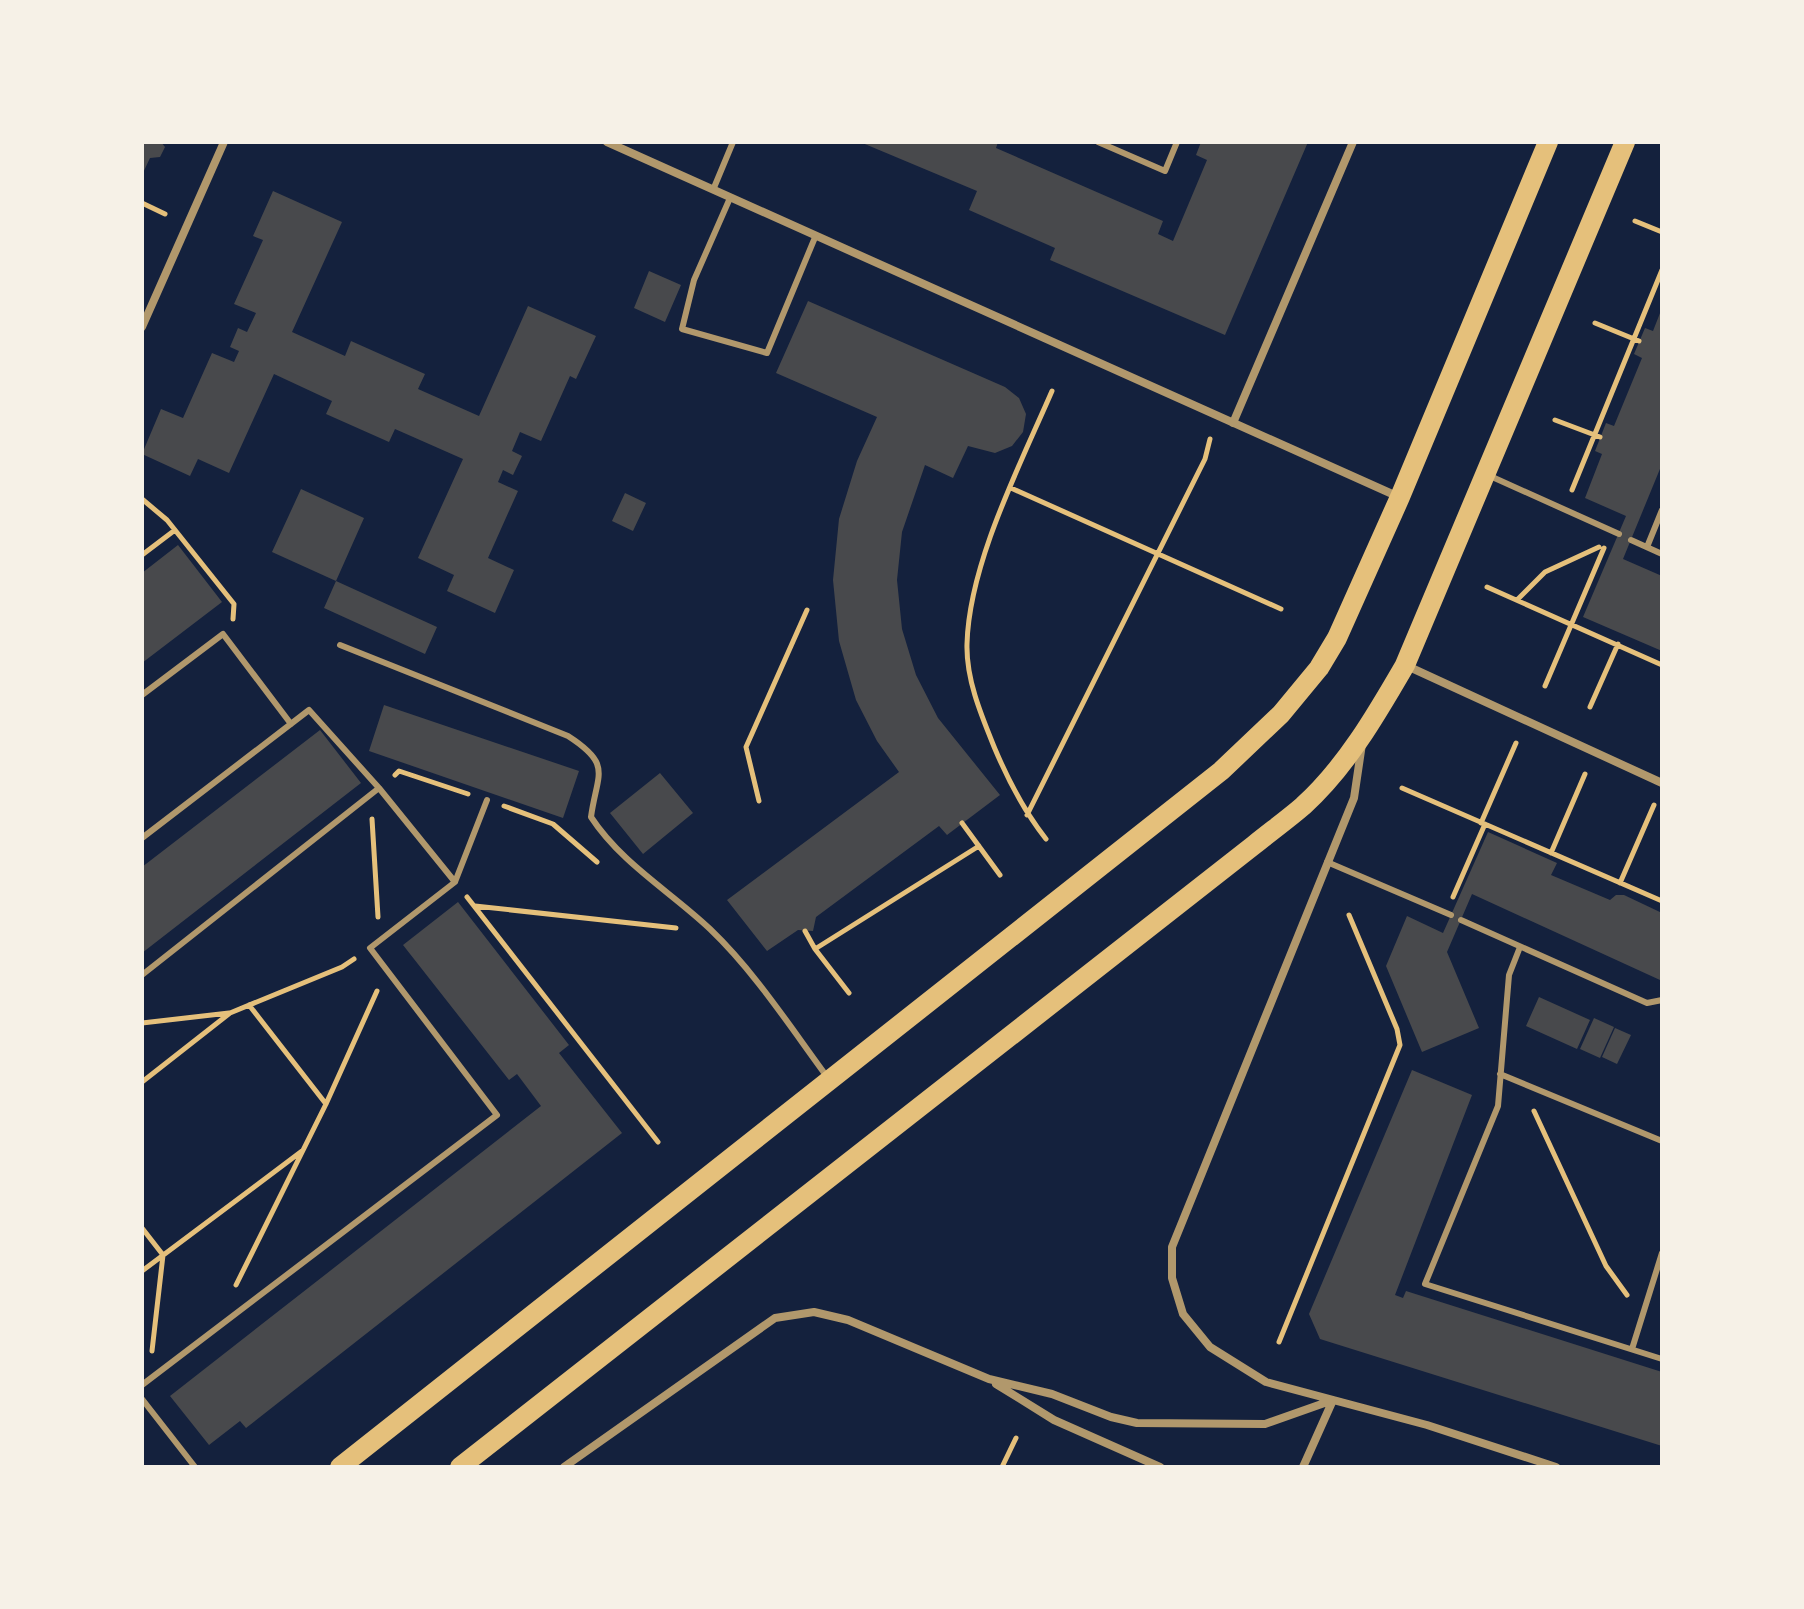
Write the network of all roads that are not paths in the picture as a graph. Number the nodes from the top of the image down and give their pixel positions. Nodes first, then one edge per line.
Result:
1 (224, 142) edge
2 (607, 142) edge
3 (733, 142) edge
4 (1098, 142) edge
5 (1177, 142) edge
6 (1353, 142) edge
7 (1548, 142) edge
8 (1625, 142) edge
9 (713, 190) junction
10 (730, 198) junction
11 (816, 235) junction
12 (142, 327) edge
13 (1233, 423) junction
14 (1486, 474) junction
15 (1400, 497) junction
16 (1662, 510) edge
17 (1619, 534) dead end
18 (1631, 540) dead end
19 (1647, 547) junction
20 (1662, 554) edge
21 (340, 645) dead end
22 (1405, 665) junction
23 (142, 695) edge
24 (291, 724) junction
25 (1364, 733) junction
26 (1662, 783) edge
27 (379, 788) junction
28 (487, 800) road end
29 (142, 838) edge
30 (1327, 862) junction
31 (455, 882) junction
32 (1448, 914) road end
33 (1461, 920) dead end
34 (1520, 947) junction
35 (142, 975) edge
36 (1662, 1000) edge
37 (1500, 1074) junction
38 (830, 1081) junction
39 (1662, 1141) edge
40 (1662, 1253) edge
41 (1632, 1349) junction
42 (1662, 1359) edge
43 (989, 1379) junction
44 (145, 1382) edge
45 (142, 1399) edge
46 (1333, 1400) junction
47 (195, 1467) edge
48 (340, 1467) edge
49 (460, 1467) edge
50 (564, 1467) edge
51 (1160, 1467) edge
52 (1303, 1467) edge
53 (1556, 1467) edge

1 - 12 street
2 - 9 street
3 - 9 lane
4 - 5 lane
6 - 13 street
7 - 15 main road
8 - 14 main road
9 - 10 street
10 - 11 street
10 - 11 lane
11 - 13 street
13 - 15 street
14 - 17 lane
14 - 22 main road
15 - 38 main road
16 - 19 lane
18 - 19 lane
19 - 20 lane
21 - 38 lane
22 - 25 main road
22 - 26 street
23 - 24 lane
24 - 27 lane
24 - 29 lane
25 - 30 street
25 - 49 main road
27 - 31 lane
27 - 35 lane
28 - 31 lane
30 - 32 lane
30 - 46 street
31 - 44 lane
33 - 34 lane
34 - 36 lane
34 - 37 lane
37 - 39 lane
37 - 41 lane
38 - 48 main road
40 - 41 lane
41 - 42 lane
43 - 46 street
43 - 50 street
43 - 51 street
45 - 47 lane
46 - 52 street
46 - 53 street

